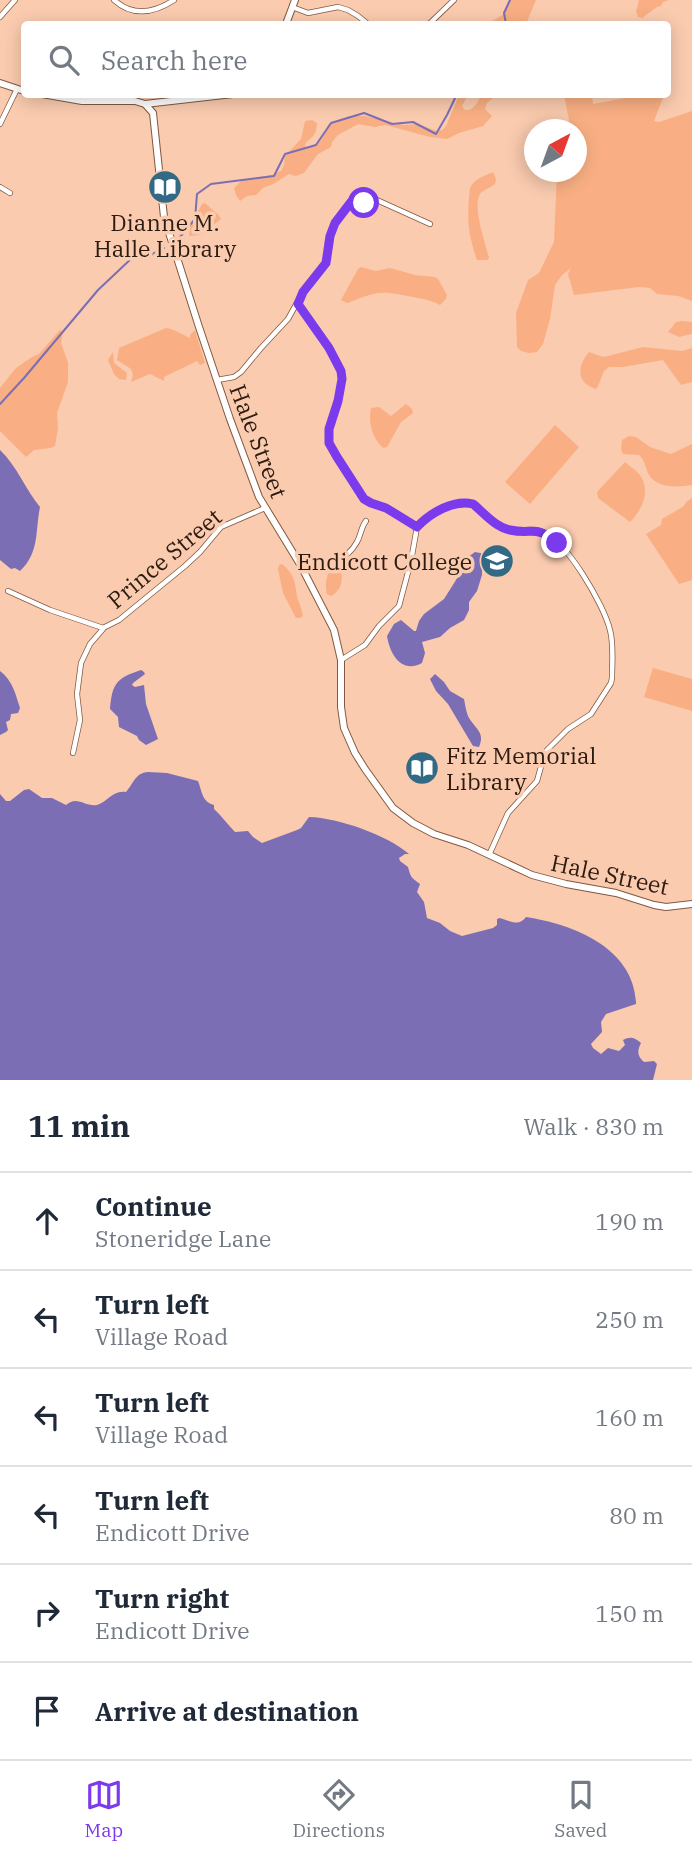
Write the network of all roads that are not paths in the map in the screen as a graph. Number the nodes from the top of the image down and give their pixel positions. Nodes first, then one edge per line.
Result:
1 (15, 0) edge
2 (114, 0) edge
3 (174, 0) edge
4 (454, 0) edge
5 (293, 4) edge
6 (0, 17) edge
7 (287, 21) edge
8 (364, 21) edge
9 (432, 21) edge
10 (0, 83) edge
11 (21, 90) edge
12 (65, 98) edge
13 (198, 98) edge
14 (145, 104) junction
15 (0, 124) edge
16 (0, 187) edge
17 (10, 192) dead end
18 (430, 225) dead end
19 (298, 304) junction
20 (217, 380) junction
21 (265, 508) junction
22 (366, 521) dead end
23 (417, 527) junction
24 (301, 566) junction
25 (8, 591) dead end
26 (103, 628) junction
27 (341, 660) junction
28 (73, 753) dead end
29 (489, 855) junction
30 (692, 904) edge

1 - 6 street
2 - 3 street
4 - 9 street
5 - 7 main road
5 - 8 street
10 - 11 main road
11 - 15 street
12 - 14 main road
13 - 14 main road
14 - 20 main road, Hale Street
16 - 17 street
18 - 19 street
19 - 20 street
19 - 23 street
20 - 21 main road, Hale Street
21 - 24 main road, Hale Street
21 - 26 street, Prince Street
22 - 24 street
23 - 27 street
23 - 29 street
24 - 27 main road, Hale Street
25 - 26 street, Prince Street
26 - 28 street
27 - 29 main road, Hale Street
29 - 30 main road, Hale Street

